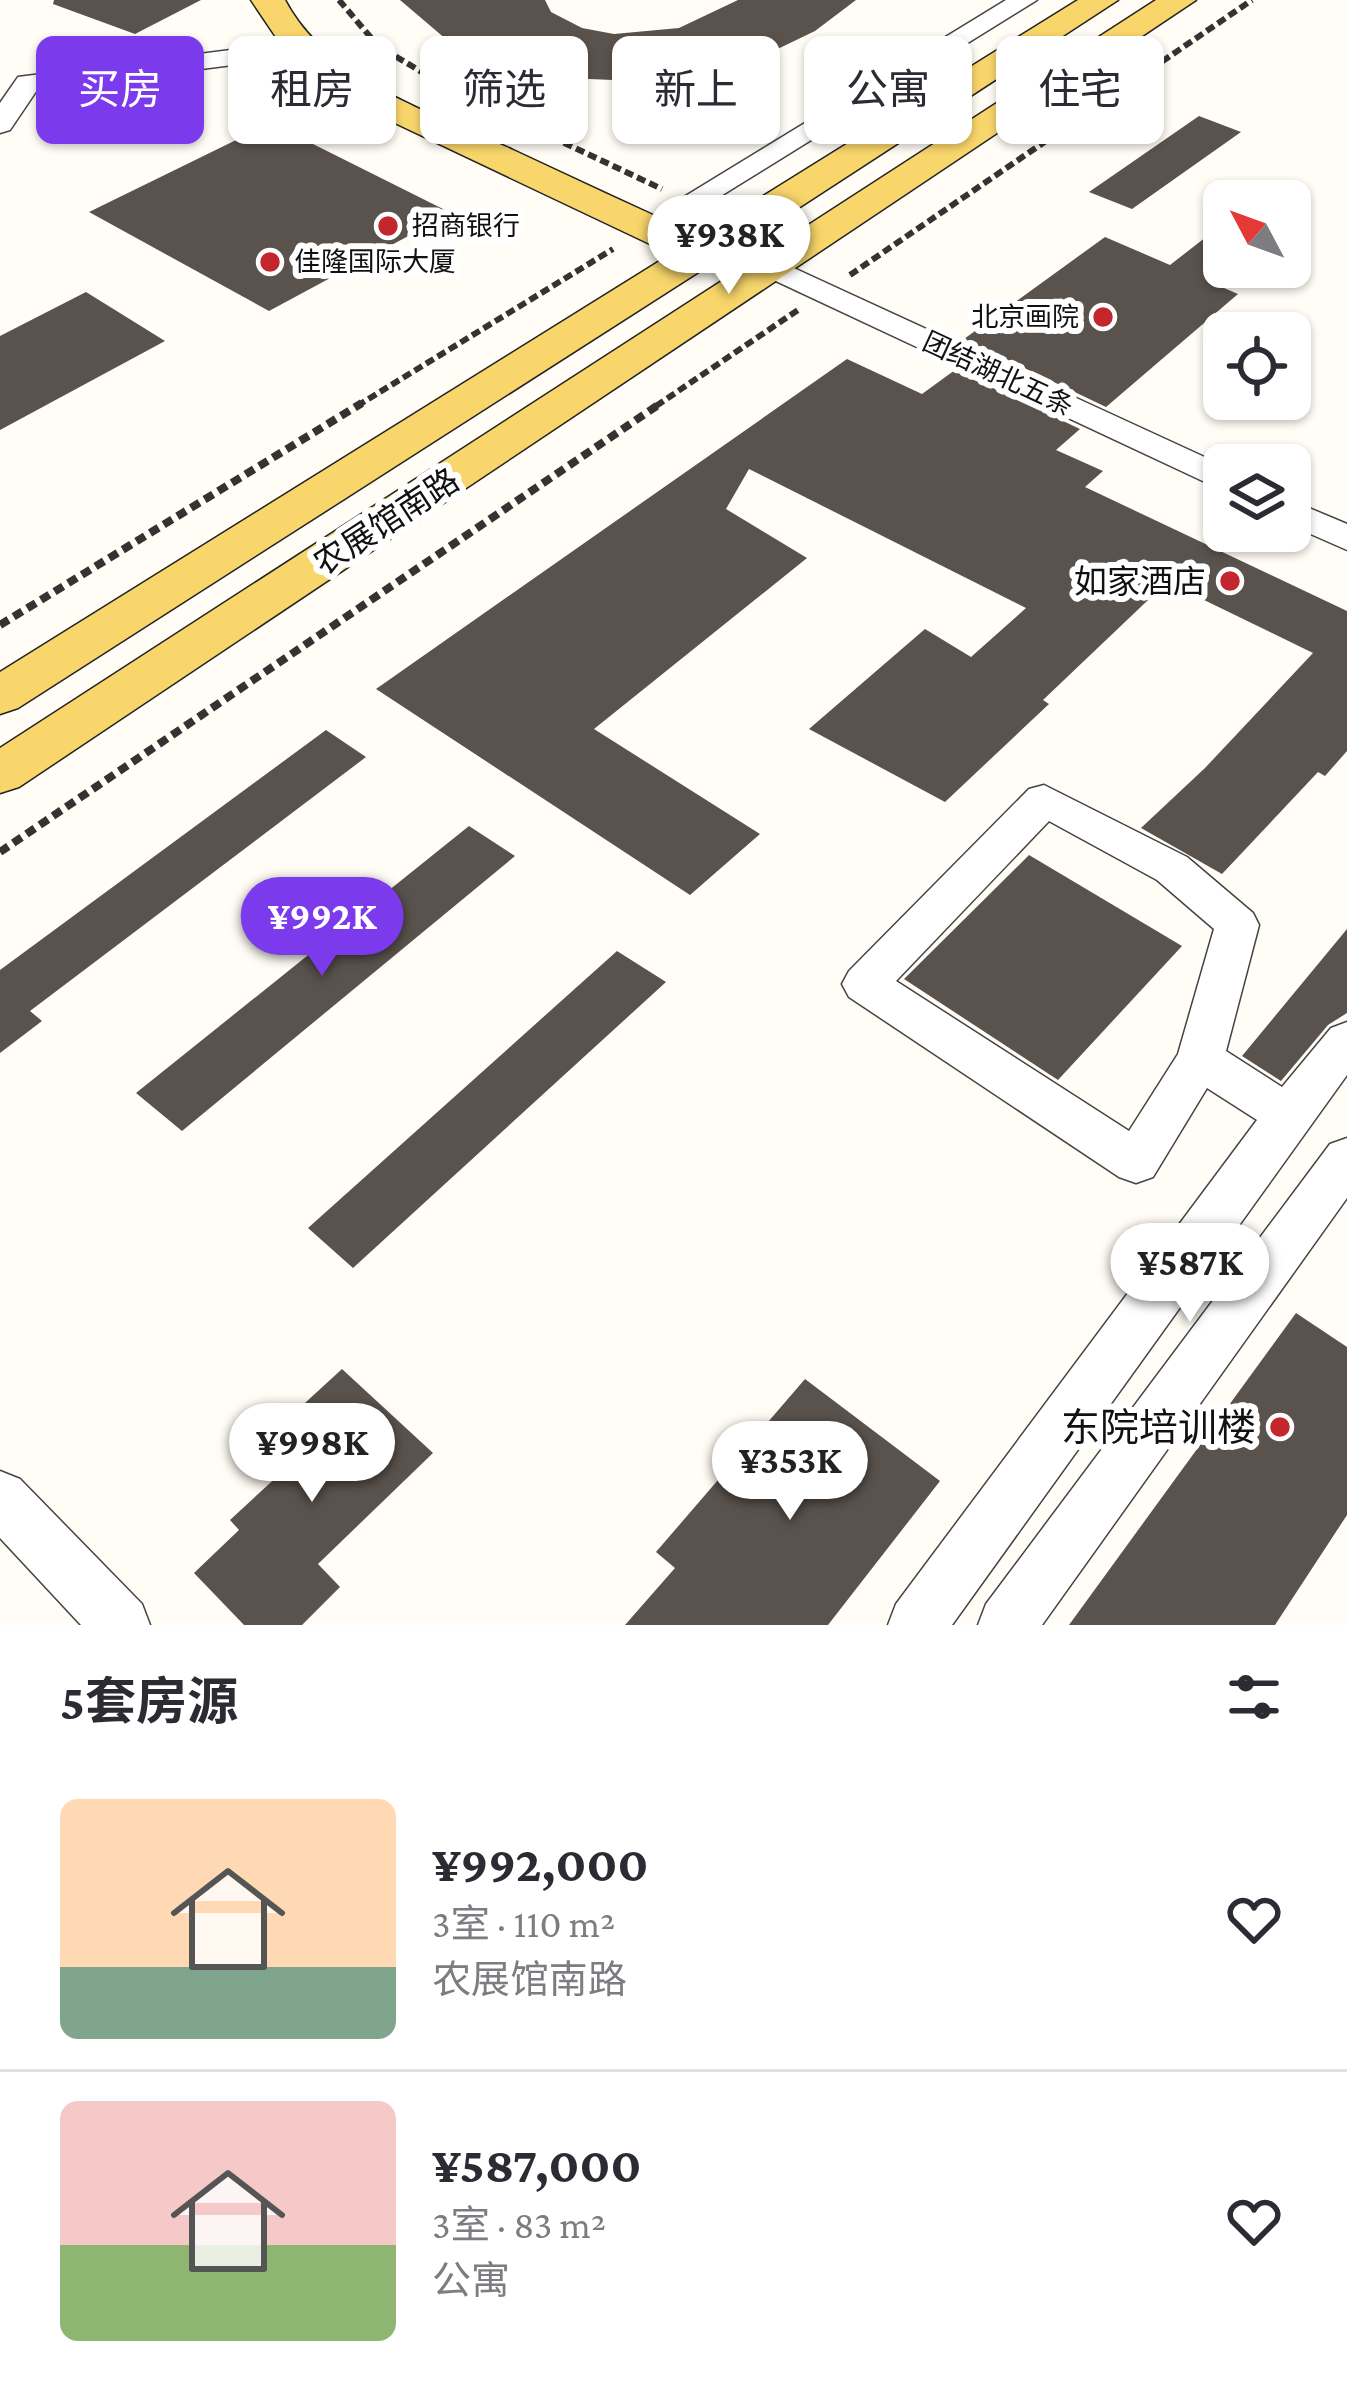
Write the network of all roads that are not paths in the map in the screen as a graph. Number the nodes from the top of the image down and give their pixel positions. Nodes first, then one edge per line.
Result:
1 (268, 0) edge
2 (303, 0) edge
3 (1024, 0) edge
4 (1101, 0) edge
5 (1179, 0) edge
6 (288, 36) edge
7 (228, 58) edge
8 (0, 70) edge
9 (28, 83) junction
10 (396, 107) edge
11 (0, 124) edge
12 (670, 215) junction
13 (713, 246) junction
14 (772, 267) junction
15 (1203, 470) edge
16 (1311, 521) edge
17 (1347, 538) edge
18 (0, 696) edge
19 (0, 774) edge
20 (1347, 1041) edge
21 (1201, 1059) junction
22 (1288, 1115) junction
23 (1347, 1159) edge
24 (0, 1498) edge
25 (121, 1625) edge
26 (917, 1625) edge
27 (1006, 1625) edge

1 - 6 main road
2 - 12 main road
3 - 12 street
4 - 13 main road, 农展馆南路
5 - 14 main road, 农展馆南路
7 - 9 street
8 - 9 street
9 - 11 street
10 - 12 main road
12 - 13 main road
13 - 14 main road
13 - 18 main road, 农展馆南路
14 - 15 street, 团结湖北五条
14 - 19 main road, 农展馆南路
16 - 17 street
20 - 22 street
21 - 21 street
21 - 22 street
22 - 26 street
23 - 27 street
24 - 25 street

